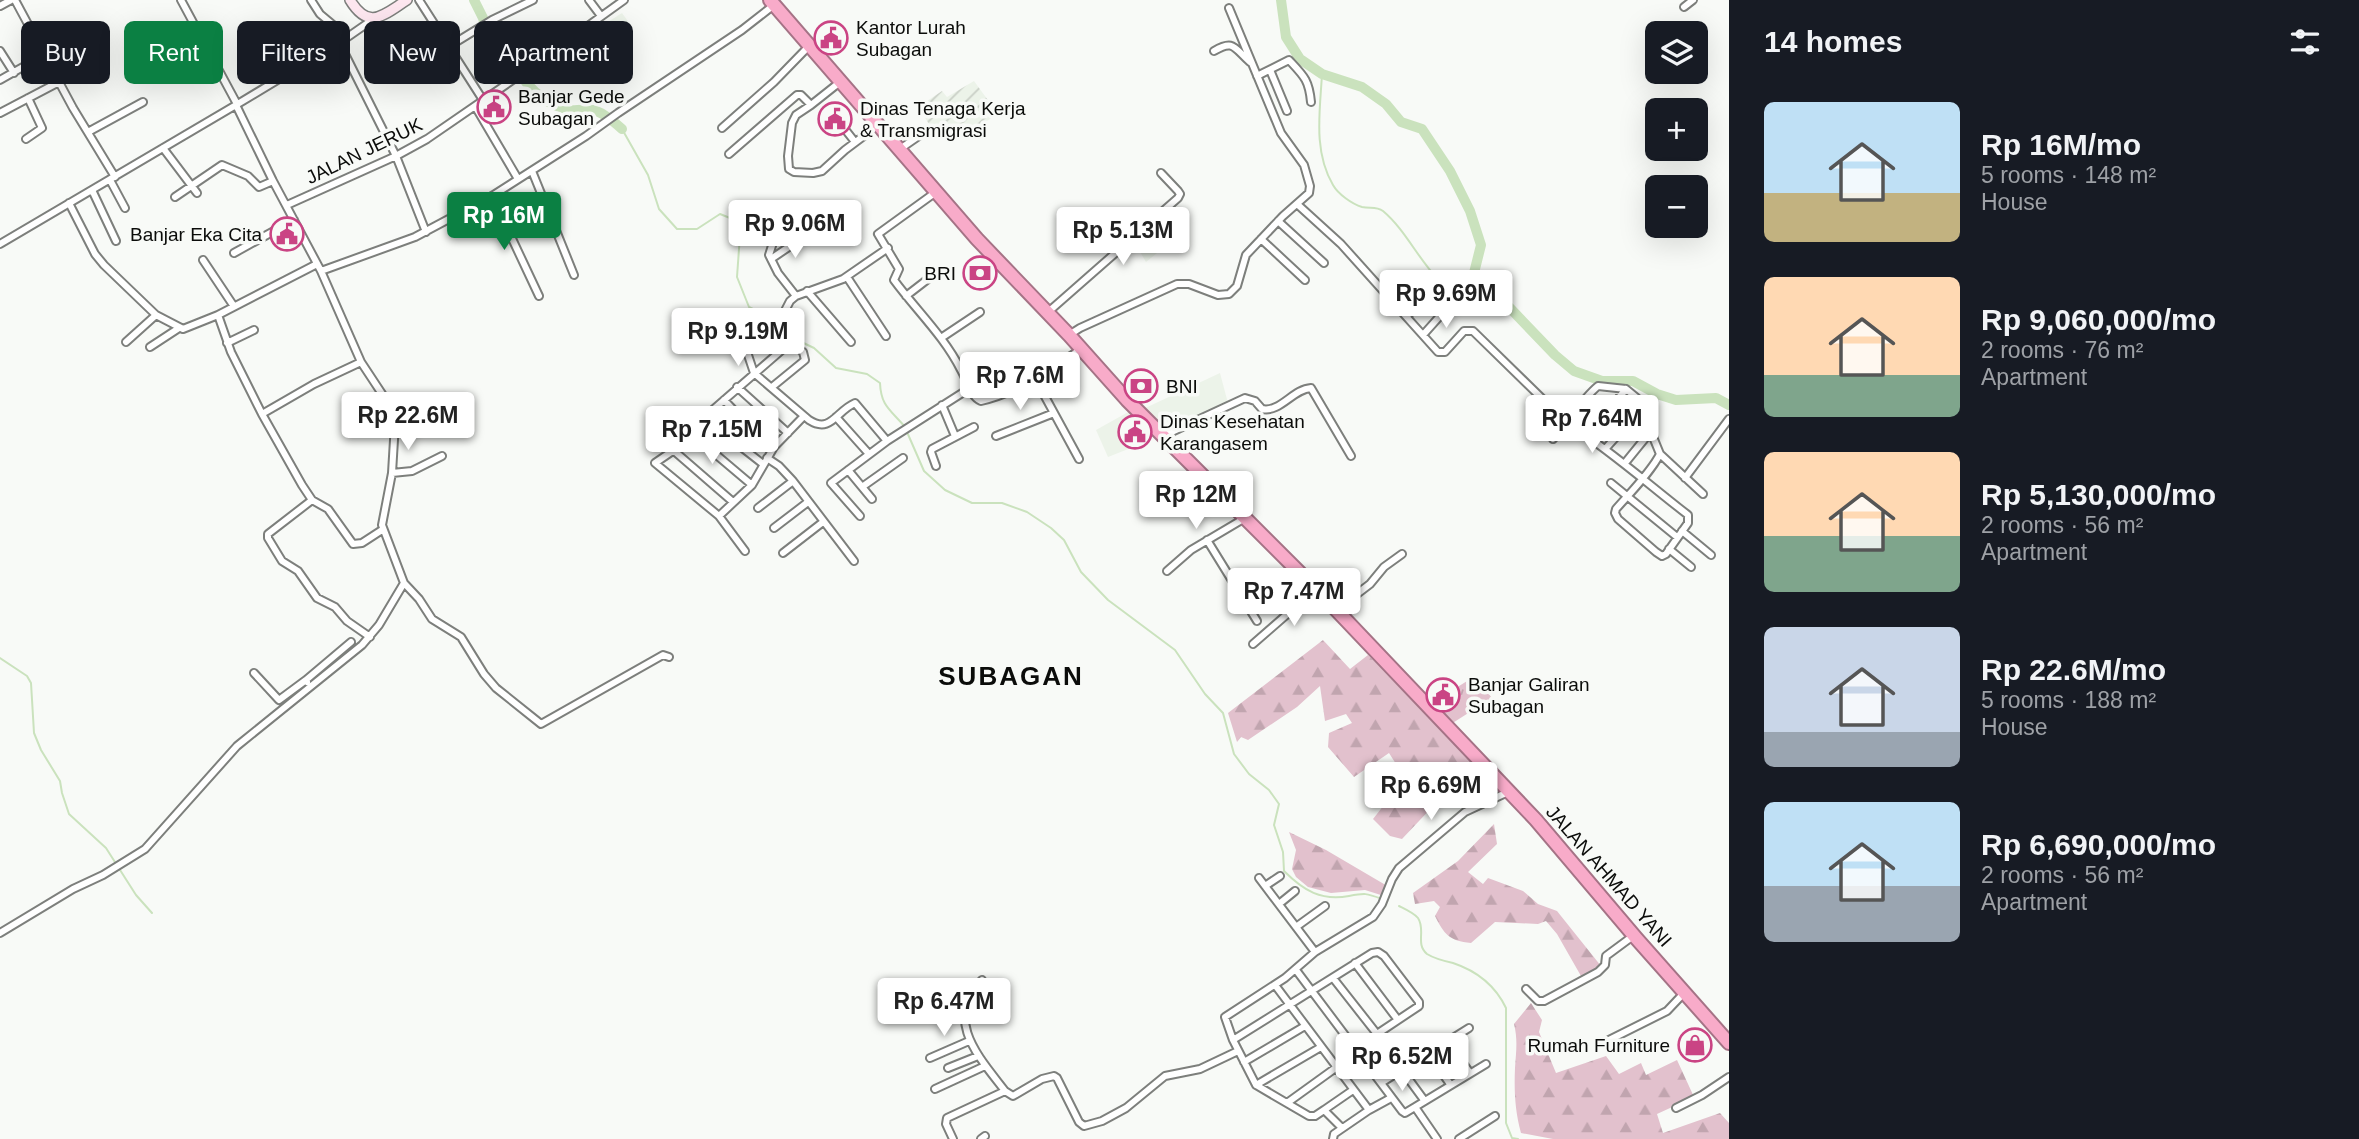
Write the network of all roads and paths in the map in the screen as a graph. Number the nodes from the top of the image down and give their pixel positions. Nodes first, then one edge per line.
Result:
1 (13, 0) edge
2 (181, 0) edge
3 (311, 0) edge
4 (350, 0) edge
5 (407, 0) edge
6 (419, 0) edge
7 (533, 0) edge
8 (589, 0) edge
9 (624, 0) edge
10 (1693, 0) edge
11 (772, 3) edge
12 (0, 6) edge
13 (1684, 7) dead end
14 (1229, 8) dead end
15 (601, 16) junction
16 (375, 18) junction
17 (25, 21) edge
18 (328, 21) edge
19 (432, 21) edge
20 (350, 35) edge
21 (460, 40) edge
22 (809, 46) junction
23 (0, 51) edge
24 (1214, 51) dead end
25 (350, 62) edge
26 (1251, 63) junction
27 (460, 64) edge
28 (21, 69) edge
29 (1270, 70) junction
30 (14, 73) junction
31 (1257, 76) junction
32 (0, 80) edge
33 (840, 82) junction
34 (55, 84) edge
35 (60, 84) edge
36 (270, 84) edge
37 (28, 98) junction
38 (483, 100) junction
39 (143, 102) dead end
40 (1311, 102) dead end
41 (236, 104) junction
42 (811, 105) junction
43 (475, 106) junction
44 (1287, 111) dead end
45 (0, 113) edge
46 (877, 126) junction
47 (722, 128) dead end
48 (844, 128) dead end
49 (926, 131) dead end
50 (88, 132) junction
51 (26, 139) dead end
52 (855, 142) junction
53 (163, 148) junction
54 (898, 150) junction
55 (729, 154) dead end
56 (396, 156) junction
57 (532, 171) junction
58 (1161, 173) dead end
59 (112, 178) junction
60 (518, 179) junction
61 (273, 181) junction
62 (191, 186) junction
63 (92, 190) junction
64 (936, 192) junction
65 (197, 193) dead end
66 (492, 196) junction
67 (175, 197) dead end
68 (69, 203) junction
69 (1297, 204) junction
70 (287, 205) junction
71 (125, 208) dead end
72 (294, 220) junction
73 (1278, 222) junction
74 (779, 224) dead end
75 (426, 232) junction
76 (802, 238) dead end
77 (1261, 239) junction
78 (116, 242) dead end
79 (0, 244) edge
80 (888, 248) junction
81 (234, 253) dead end
82 (771, 259) junction
83 (203, 260) dead end
84 (1324, 263) dead end
85 (317, 264) junction
86 (321, 271) junction
87 (574, 275) dead end
88 (1412, 275) dead end
89 (847, 277) junction
90 (928, 279) dead end
91 (1305, 280) dead end
92 (807, 291) junction
93 (1430, 291) dead end
94 (538, 296) dead end
95 (796, 296) junction
96 (906, 296) junction
97 (1389, 297) junction
98 (233, 305) junction
99 (1448, 307) dead end
100 (980, 312) dead end
101 (1047, 313) junction
102 (156, 315) junction
103 (218, 315) junction
104 (1407, 316) junction
105 (727, 323) dead end
106 (746, 324) dead end
107 (179, 328) junction
108 (254, 330) dead end
109 (775, 330) junction
110 (734, 333) junction
111 (1069, 335) junction
112 (1423, 335) junction
113 (886, 336) dead end
114 (941, 338) junction
115 (127, 342) dead end
116 (791, 342) junction
117 (851, 342) dead end
118 (227, 343) junction
119 (150, 347) dead end
120 (1080, 350) junction
121 (747, 352) junction
122 (361, 362) junction
123 (754, 373) junction
124 (1036, 380) junction
125 (737, 387) junction
126 (772, 387) junction
127 (970, 388) junction
128 (1626, 389) junction
129 (724, 400) junction
130 (942, 405) junction
131 (1642, 408) junction
132 (1054, 412) junction
133 (262, 414) junction
134 (804, 416) junction
135 (836, 416) junction
136 (1729, 419) edge
137 (1568, 423) junction
138 (712, 424) junction
139 (974, 427) dead end
140 (1651, 431) junction
141 (788, 432) junction
142 (694, 436) junction
143 (956, 436) junction
144 (996, 436) dead end
145 (1163, 436) junction
146 (1588, 436) junction
147 (1553, 439) dead end
148 (887, 441) junction
149 (774, 447) junction
150 (1606, 448) junction
151 (673, 450) junction
152 (869, 454) junction
153 (1660, 454) junction
154 (442, 456) dead end
155 (1351, 456) dead end
156 (903, 458) dead end
157 (1079, 459) dead end
158 (765, 461) junction
159 (1625, 463) junction
160 (936, 466) dead end
161 (849, 470) junction
162 (392, 473) junction
163 (1642, 477) junction
164 (1685, 478) junction
165 (793, 481) junction
166 (1611, 484) dead end
167 (752, 485) junction
168 (862, 487) junction
169 (1703, 494) dead end
170 (1627, 496) junction
171 (872, 499) dead end
172 (312, 500) junction
173 (733, 502) junction
174 (808, 502) junction
175 (758, 508) dead end
176 (719, 516) junction
177 (860, 516) dead end
178 (1245, 519) junction
179 (823, 522) junction
180 (774, 528) dead end
181 (383, 530) junction
182 (1679, 534) junction
183 (1208, 540) junction
184 (1669, 550) junction
185 (745, 551) dead end
186 (783, 553) dead end
187 (1402, 554) dead end
188 (1711, 555) dead end
189 (853, 561) dead end
190 (1691, 567) dead end
191 (1167, 570) dead end
192 (404, 583) junction
193 (1316, 589) junction
194 (1336, 610) junction
195 (1257, 621) dead end
196 (370, 637) junction
197 (351, 642) dead end
198 (1253, 644) dead end
199 (669, 657) dead end
200 (254, 673) dead end
201 (308, 683) junction
202 (1508, 792) junction
203 (1280, 876) dead end
204 (1259, 878) dead end
205 (1265, 886) junction
206 (1295, 891) dead end
207 (1279, 904) junction
208 (1325, 906) dead end
209 (1296, 928) junction
210 (0, 933) edge
211 (1634, 936) junction
212 (1315, 952) junction
213 (1355, 963) junction
214 (1296, 970) junction
215 (1333, 978) junction
216 (982, 980) dead end
217 (1275, 985) junction
218 (1526, 989) dead end
219 (1312, 992) junction
220 (1684, 993) junction
221 (1289, 1006) junction
222 (1398, 1020) junction
223 (1305, 1027) junction
224 (1469, 1028) dead end
225 (1377, 1034) junction
226 (1233, 1040) junction
227 (969, 1041) junction
228 (1447, 1041) junction
229 (1603, 1043) dead end
230 (1729, 1043) edge
231 (1321, 1047) junction
232 (1238, 1051) junction
233 (1358, 1051) junction
234 (1428, 1053) junction
235 (978, 1056) junction
236 (930, 1058) dead end
237 (1244, 1062) junction
238 (1486, 1064) dead end
239 (985, 1066) junction
240 (948, 1068) dead end
241 (1336, 1068) junction
242 (1402, 1070) junction
243 (1470, 1073) junction
244 (1729, 1077) edge
245 (1381, 1083) junction
246 (1450, 1084) junction
247 (1256, 1085) junction
248 (935, 1089) dead end
249 (1353, 1090) junction
250 (1005, 1091) junction
251 (1391, 1098) junction
252 (1424, 1100) junction
253 (1287, 1103) junction
254 (1415, 1107) junction
255 (1676, 1108) dead end
256 (1324, 1110) junction
257 (1369, 1110) junction
258 (1495, 1116) dead end
259 (1342, 1128) junction
260 (953, 1139) edge
261 (1333, 1139) edge
262 (1437, 1139) edge
263 (1459, 1139) edge

1 - 12 street
1 - 17 street
2 - 41 street
3 - 18 street
4 - 16 main road
5 - 16 main road
6 - 19 street
7 - 21 street
8 - 15 street
9 - 15 street, JALAN JERUK
10 - 13 street
11 - 22 highway, JALAN AHMAD YANI
11 - 57 street
14 - 26 street
15 - 38 street, JALAN JERUK
16 - 20 street
22 - 33 highway, JALAN AHMAD YANI
22 - 47 street
23 - 30 street
24 - 26 street
25 - 56 street
26 - 31 street
27 - 38 street
28 - 30 street
29 - 31 street
29 - 40 street
29 - 44 street
30 - 32 street
31 - 69 street
33 - 42 street
33 - 46 highway, JALAN AHMAD YANI
34 - 37 street
35 - 50 street
36 - 41 street
37 - 45 street
37 - 51 street
38 - 43 street, JALAN JERUK
39 - 50 street
41 - 53 street
41 - 61 street
42 - 52 street
42 - 55 street
43 - 56 street, JALAN JERUK
43 - 60 street
46 - 52 street
46 - 54 highway, JALAN AHMAD YANI
48 - 52 street
49 - 54 street
50 - 59 street
53 - 59 street
53 - 62 street
54 - 64 highway, JALAN AHMAD YANI
56 - 70 street, JALAN JERUK
56 - 75 street
57 - 60 street
57 - 87 street
58 - 101 street
59 - 63 street
59 - 71 street
60 - 66 street
61 - 62 street
61 - 70 street
62 - 65 street
62 - 67 street
63 - 68 street
63 - 78 street
64 - 80 street
64 - 101 highway, JALAN AHMAD YANI
66 - 75 street
66 - 94 street
68 - 79 street
68 - 102 street
69 - 73 street
69 - 97 street
70 - 72 street
72 - 81 street
72 - 85 street
73 - 77 street
73 - 84 street
74 - 82 street
75 - 86 street
76 - 82 street
77 - 91 street
77 - 111 street
80 - 89 street
80 - 96 street
82 - 95 street
83 - 98 street
85 - 86 street
85 - 98 street
86 - 122 street
88 - 97 street
89 - 92 street
89 - 113 street
90 - 96 street
92 - 95 street
92 - 117 street
93 - 104 street
95 - 109 street
96 - 114 street
97 - 104 street
98 - 103 street
99 - 112 street
100 - 114 street
101 - 111 highway, JALAN AHMAD YANI
102 - 107 street
102 - 115 street
103 - 107 street
103 - 118 street
104 - 112 street
105 - 110 street
106 - 110 street
107 - 119 street
108 - 118 street
109 - 116 street
109 - 121 street
110 - 121 street
111 - 120 highway, JALAN AHMAD YANI
112 - 137 street
114 - 127 street
116 - 123 street
116 - 126 street
118 - 133 street
120 - 124 street
120 - 145 highway, JALAN AHMAD YANI
121 - 123 street
122 - 133 street
122 - 162 street
123 - 125 street
123 - 126 street
124 - 127 street
124 - 132 street
125 - 129 street
125 - 141 street
126 - 134 street
127 - 130 street
128 - 131 street
128 - 137 street
128 - 146 street
129 - 138 street
129 - 149 street
130 - 143 street
130 - 148 street
131 - 140 street
131 - 150 street
132 - 144 street
132 - 157 street
133 - 172 street
134 - 135 street
134 - 141 street
135 - 148 street
135 - 152 street
136 - 164 street
137 - 146 street
137 - 147 street
138 - 142 street
138 - 158 street
139 - 143 street
140 - 153 street
140 - 159 street
141 - 149 street
142 - 151 street
142 - 167 street
143 - 160 street
145 - 155 street
145 - 178 highway, JALAN AHMAD YANI
146 - 150 street
148 - 152 street
149 - 158 street
150 - 159 street
151 - 173 street
151 - 176 street
152 - 161 street
153 - 163 street
153 - 164 street
154 - 162 street
156 - 168 street
158 - 165 street
158 - 167 street
159 - 163 street
161 - 168 street
161 - 177 street
162 - 181 street
163 - 170 street
163 - 182 street
164 - 169 street
165 - 174 street
165 - 175 street
166 - 170 street
167 - 173 street
168 - 171 street
170 - 182 street
170 - 184 street
172 - 181 street
172 - 196 street
173 - 176 street
174 - 179 street
174 - 180 street
176 - 185 street
178 - 183 street
178 - 193 highway, JALAN AHMAD YANI
179 - 186 street
179 - 189 street
181 - 192 street
182 - 184 street
182 - 188 street
183 - 191 street
183 - 195 street
184 - 190 street
187 - 194 street
192 - 196 street
192 - 199 street
193 - 194 highway, JALAN AHMAD YANI
193 - 198 street
194 - 202 highway, JALAN AHMAD YANI
196 - 201 street
197 - 201 street
200 - 201 street
201 - 210 street
202 - 211 highway, JALAN AHMAD YANI
202 - 212 street
203 - 205 street
204 - 205 street
205 - 207 street
206 - 207 street
207 - 209 street
208 - 209 street
209 - 212 street
211 - 218 street
211 - 220 highway, JALAN AHMAD YANI
212 - 214 street
213 - 215 street
213 - 222 street
213 - 222 street
214 - 217 street
214 - 219 street
215 - 219 street
215 - 225 street
216 - 227 street
217 - 221 street
217 - 226 street
219 - 221 street
219 - 233 street
220 - 229 street
220 - 230 highway, JALAN AHMAD YANI
221 - 223 street
221 - 226 street
222 - 225 street
223 - 231 street
223 - 237 street
224 - 228 street
225 - 233 street
226 - 232 street
227 - 235 street
227 - 236 street
228 - 234 street
228 - 243 street
231 - 241 street
231 - 247 street
232 - 237 street
232 - 250 street
233 - 241 street
233 - 245 street
234 - 242 street
234 - 246 street
235 - 239 street
235 - 240 street
237 - 247 street
238 - 243 street
239 - 248 street
239 - 250 street
241 - 249 street
241 - 253 street
242 - 245 street
242 - 252 street
243 - 246 street
244 - 255 street
245 - 251 street
246 - 252 street
247 - 253 street
249 - 256 street
249 - 257 street
250 - 260 street
251 - 254 street
251 - 257 street
252 - 254 street
253 - 256 street
254 - 262 street
256 - 259 street
257 - 259 street
258 - 263 street
259 - 261 street

